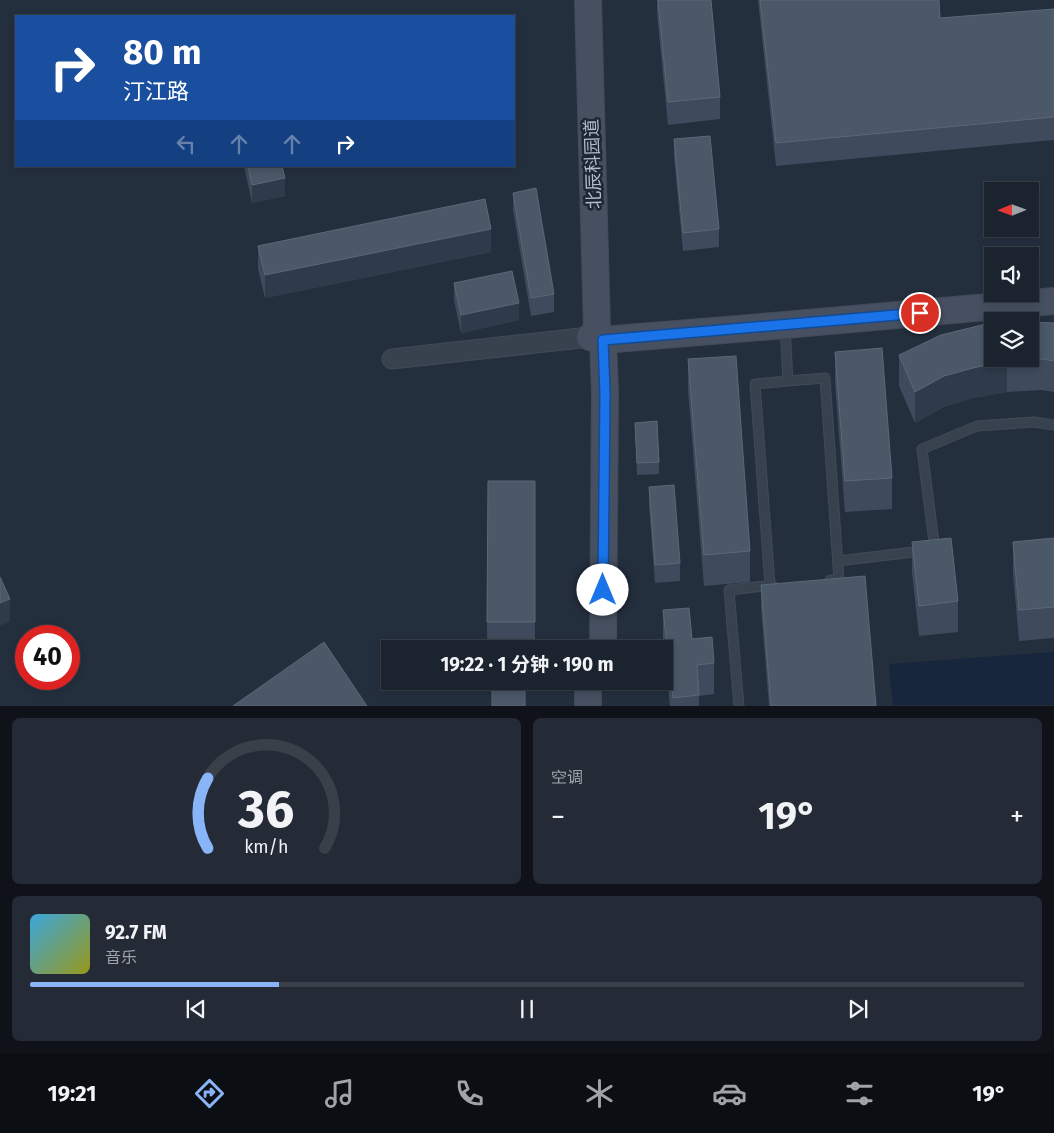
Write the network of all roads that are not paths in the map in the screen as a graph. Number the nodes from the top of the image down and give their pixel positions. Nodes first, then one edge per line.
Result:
1 (588, 0) edge
2 (1054, 290) edge
3 (1039, 291) edge
4 (984, 297) edge
5 (1054, 300) edge
6 (784, 320) junction
7 (597, 335) junction
8 (392, 359) dead end
9 (788, 381) junction
10 (1054, 425) edge
11 (838, 560) junction
12 (819, 581) edge
13 (780, 585) edge
14 (770, 586) junction
15 (589, 640) edge
16 (603, 640) edge
17 (588, 690) edge
18 (603, 690) edge
19 (588, 706) edge
20 (602, 706) edge
21 (739, 706) edge

1 - 7 street, 北辰科园道
2 - 3 street
4 - 6 street
5 - 6 street
6 - 7 street
6 - 9 lane
7 - 8 street
7 - 15 street
7 - 16 street
9 - 11 lane
9 - 14 lane
10 - 11 lane
11 - 12 lane
13 - 14 lane
14 - 21 lane
17 - 19 street
18 - 20 street

